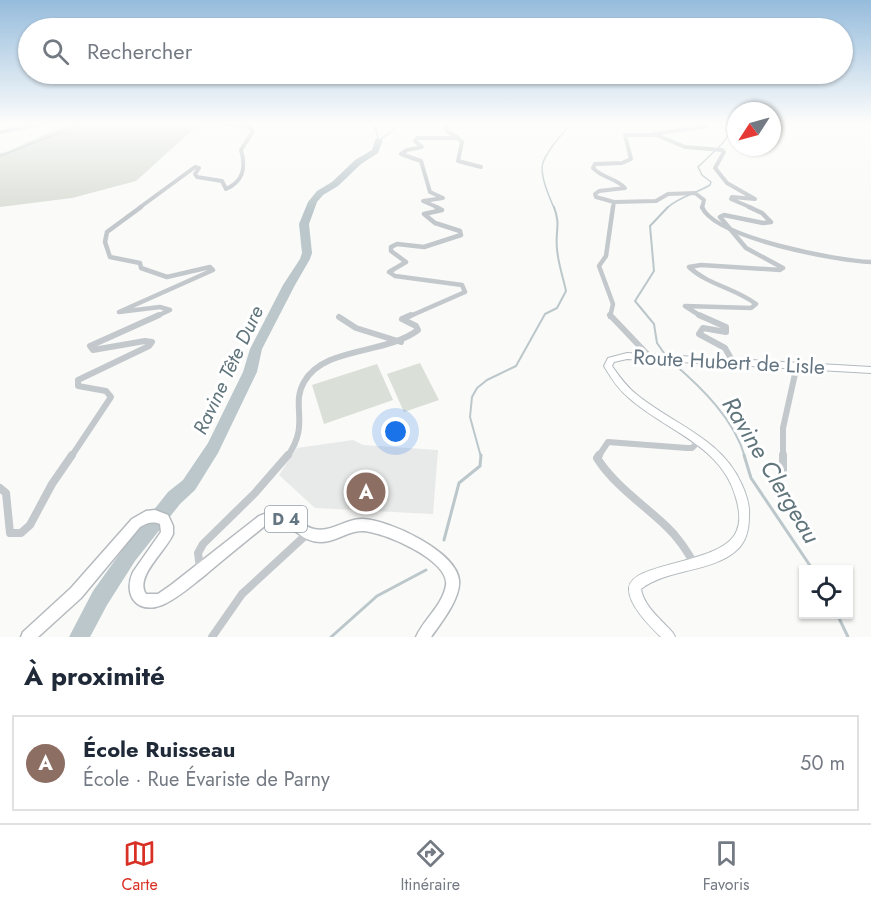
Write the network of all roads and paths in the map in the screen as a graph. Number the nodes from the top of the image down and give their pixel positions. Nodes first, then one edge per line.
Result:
1 (242, 154) edge
2 (401, 154) edge
3 (460, 154) edge
4 (630, 154) edge
5 (723, 154) edge
6 (481, 167) dead end
7 (614, 202) junction
8 (725, 225) junction
9 (871, 261) edge
10 (339, 316) dead end
11 (400, 342) junction
12 (650, 357) junction
13 (733, 362) junction
14 (797, 365) junction
15 (871, 370) edge
16 (698, 442) junction
17 (783, 473) dead end
18 (0, 488) edge
19 (307, 534) junction
20 (695, 564) junction
21 (201, 569) junction
22 (28, 637) edge
23 (212, 637) edge
24 (423, 637) edge
25 (669, 637) edge

1 - 18 street
2 - 11 street
3 - 6 street
4 - 7 street
5 - 8 street
7 - 8 street
7 - 12 street
8 - 9 street
8 - 13 street
10 - 11 street
11 - 21 street
12 - 13 main road, Route Hubert de Lisle
12 - 16 main road, Route Hubert de Lisle
13 - 14 main road, Route Hubert de Lisle
14 - 15 main road, Route Hubert de Lisle
14 - 17 street
16 - 20 main road, Route Hubert de Lisle
16 - 20 street
19 - 21 main road, D 4
19 - 23 street
19 - 24 main road, D 4
20 - 25 main road, Route Hubert de Lisle
21 - 22 main road, D 4

